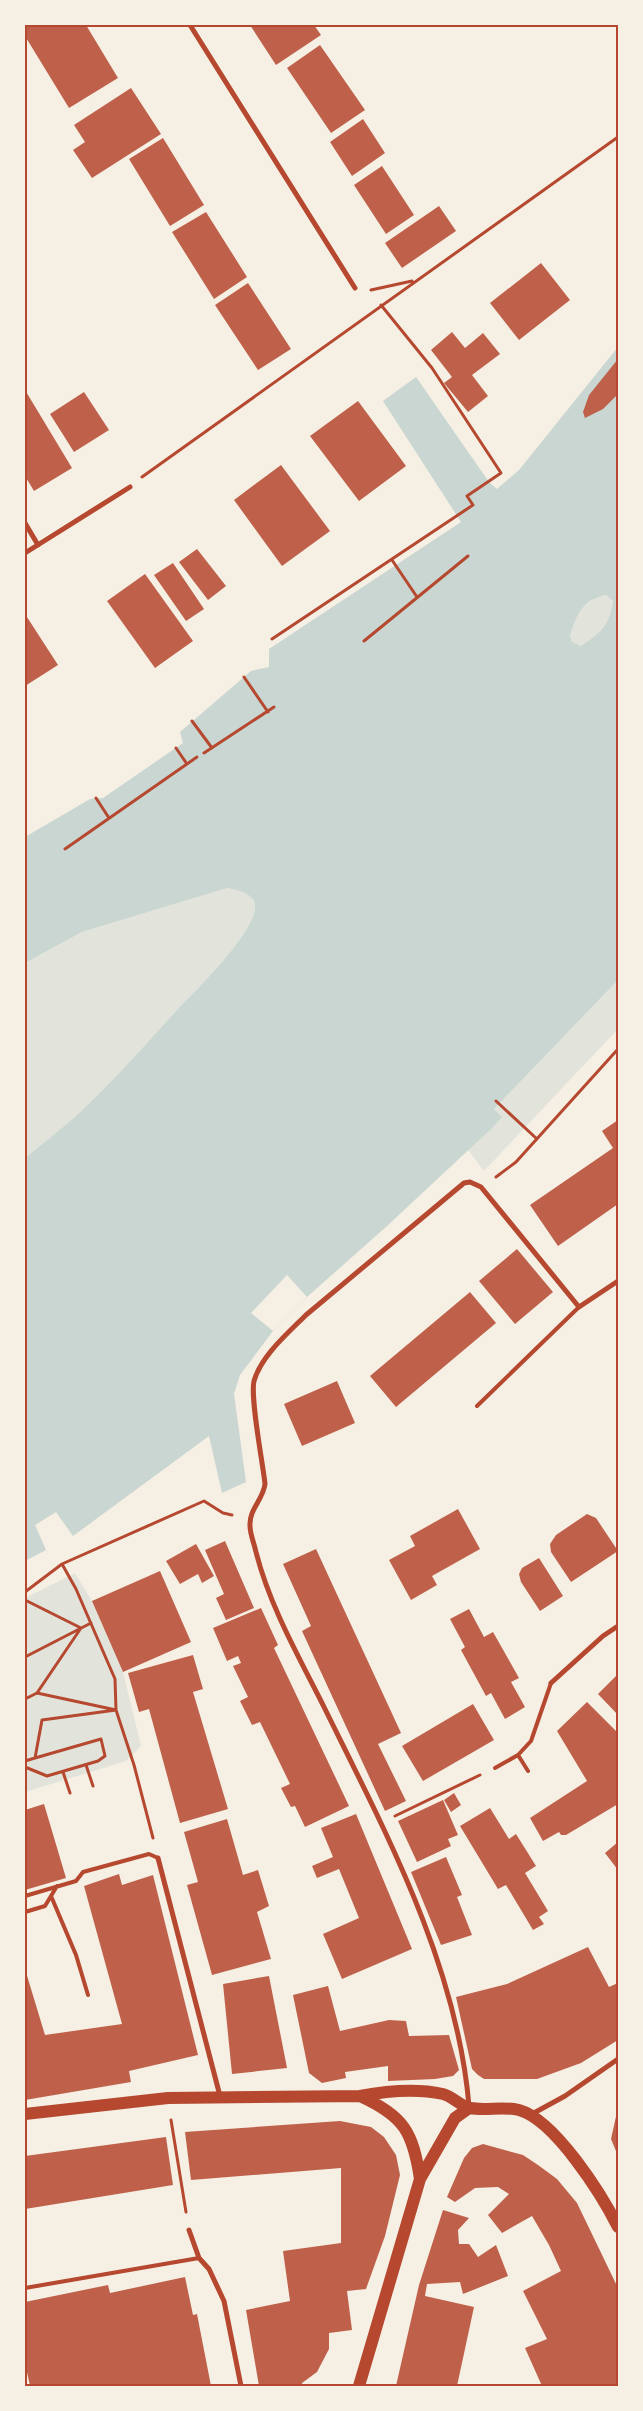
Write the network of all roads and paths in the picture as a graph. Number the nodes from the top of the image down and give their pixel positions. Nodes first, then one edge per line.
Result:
1 (190, 25) edge
2 (618, 137) edge
3 (415, 280) junction
4 (355, 288) dead end
5 (366, 291) dead end
6 (381, 305) junction
7 (130, 486) joint
8 (25, 523) edge
9 (38, 544) junction
10 (25, 553) edge
11 (468, 556) dead end
12 (392, 560) junction
13 (418, 597) junction
14 (272, 639) dead end
15 (364, 641) dead end
16 (244, 677) dead end
17 (274, 708) dead end
18 (268, 712) junction
19 (192, 721) dead end
20 (176, 748) dead end
21 (212, 748) junction
22 (204, 753) dead end
23 (197, 757) dead end
24 (187, 764) junction
25 (96, 798) dead end
26 (109, 818) junction
27 (66, 849) dead end
28 (618, 1049) edge
29 (496, 1101) dead end
30 (537, 1139) junction
31 (482, 1187) junction
32 (618, 1281) edge
33 (579, 1307) junction
34 (477, 1406) dead end
35 (252, 1511) junction
36 (62, 1564) junction
37 (25, 1592) edge
38 (25, 1600) edge
39 (91, 1623) junction
40 (618, 1626) edge
41 (81, 1628) junction
42 (25, 1656) edge
43 (551, 1683) joint
44 (37, 1693) junction
45 (25, 1699) edge
46 (116, 1710) junction
47 (518, 1755) junction
48 (35, 1758) junction
49 (25, 1760) edge
50 (86, 1765) junction
51 (25, 1768) edge
52 (495, 1768) joint
53 (528, 1771) dead end
54 (63, 1772) junction
55 (93, 1786) dead end
56 (70, 1793) dead end
57 (381, 1822) junction
58 (158, 1858) junction
59 (57, 1886) junction
60 (25, 1896) edge
61 (51, 1896) junction
62 (25, 1912) edge
63 (88, 1996) dead end
64 (618, 2059) edge
65 (220, 2096) junction
66 (360, 2096) junction
67 (168, 2098) junction
68 (469, 2108) junction
69 (25, 2114) edge
70 (529, 2115) junction
71 (420, 2179) junction
72 (618, 2227) edge
73 (189, 2230) joint
74 (199, 2258) junction
75 (25, 2288) edge
76 (241, 2386) edge
77 (360, 2386) edge

1 - 4 street
2 - 3 path
3 - 5 path
3 - 6 path
6 - 7 path
6 - 12 path
7 - 9 street
8 - 9 street
9 - 10 street
11 - 13 path
12 - 13 path
12 - 14 path
13 - 15 path
16 - 18 path
17 - 18 path
18 - 21 path
19 - 21 path
20 - 24 path
21 - 22 path
23 - 24 path
24 - 26 path
25 - 26 path
26 - 27 path
28 - 30 path
29 - 30 path
30 - 31 path
31 - 33 street
31 - 35 street
32 - 33 street
33 - 34 lane
35 - 36 path
35 - 57 street
36 - 37 path
36 - 39 path
38 - 41 path
39 - 41 path
39 - 46 path
40 - 43 street
41 - 42 path
41 - 44 path
43 - 47 lane
44 - 45 path
44 - 46 path
46 - 48 path
46 - 58 path
47 - 52 lane
47 - 53 lane
48 - 49 path
48 - 50 path
50 - 54 path
50 - 55 path
51 - 54 path
52 - 57 path
54 - 56 path
57 - 68 street
58 - 59 lane
58 - 65 street
59 - 60 lane
59 - 61 lane
61 - 62 lane
61 - 63 lane
64 - 70 street
65 - 66 main road
65 - 67 main road
66 - 68 main road
66 - 71 main road
67 - 69 main road
67 - 73 path
68 - 70 main road
68 - 71 main road
70 - 72 main road
71 - 77 main road
73 - 74 street
74 - 75 lane
74 - 76 street

